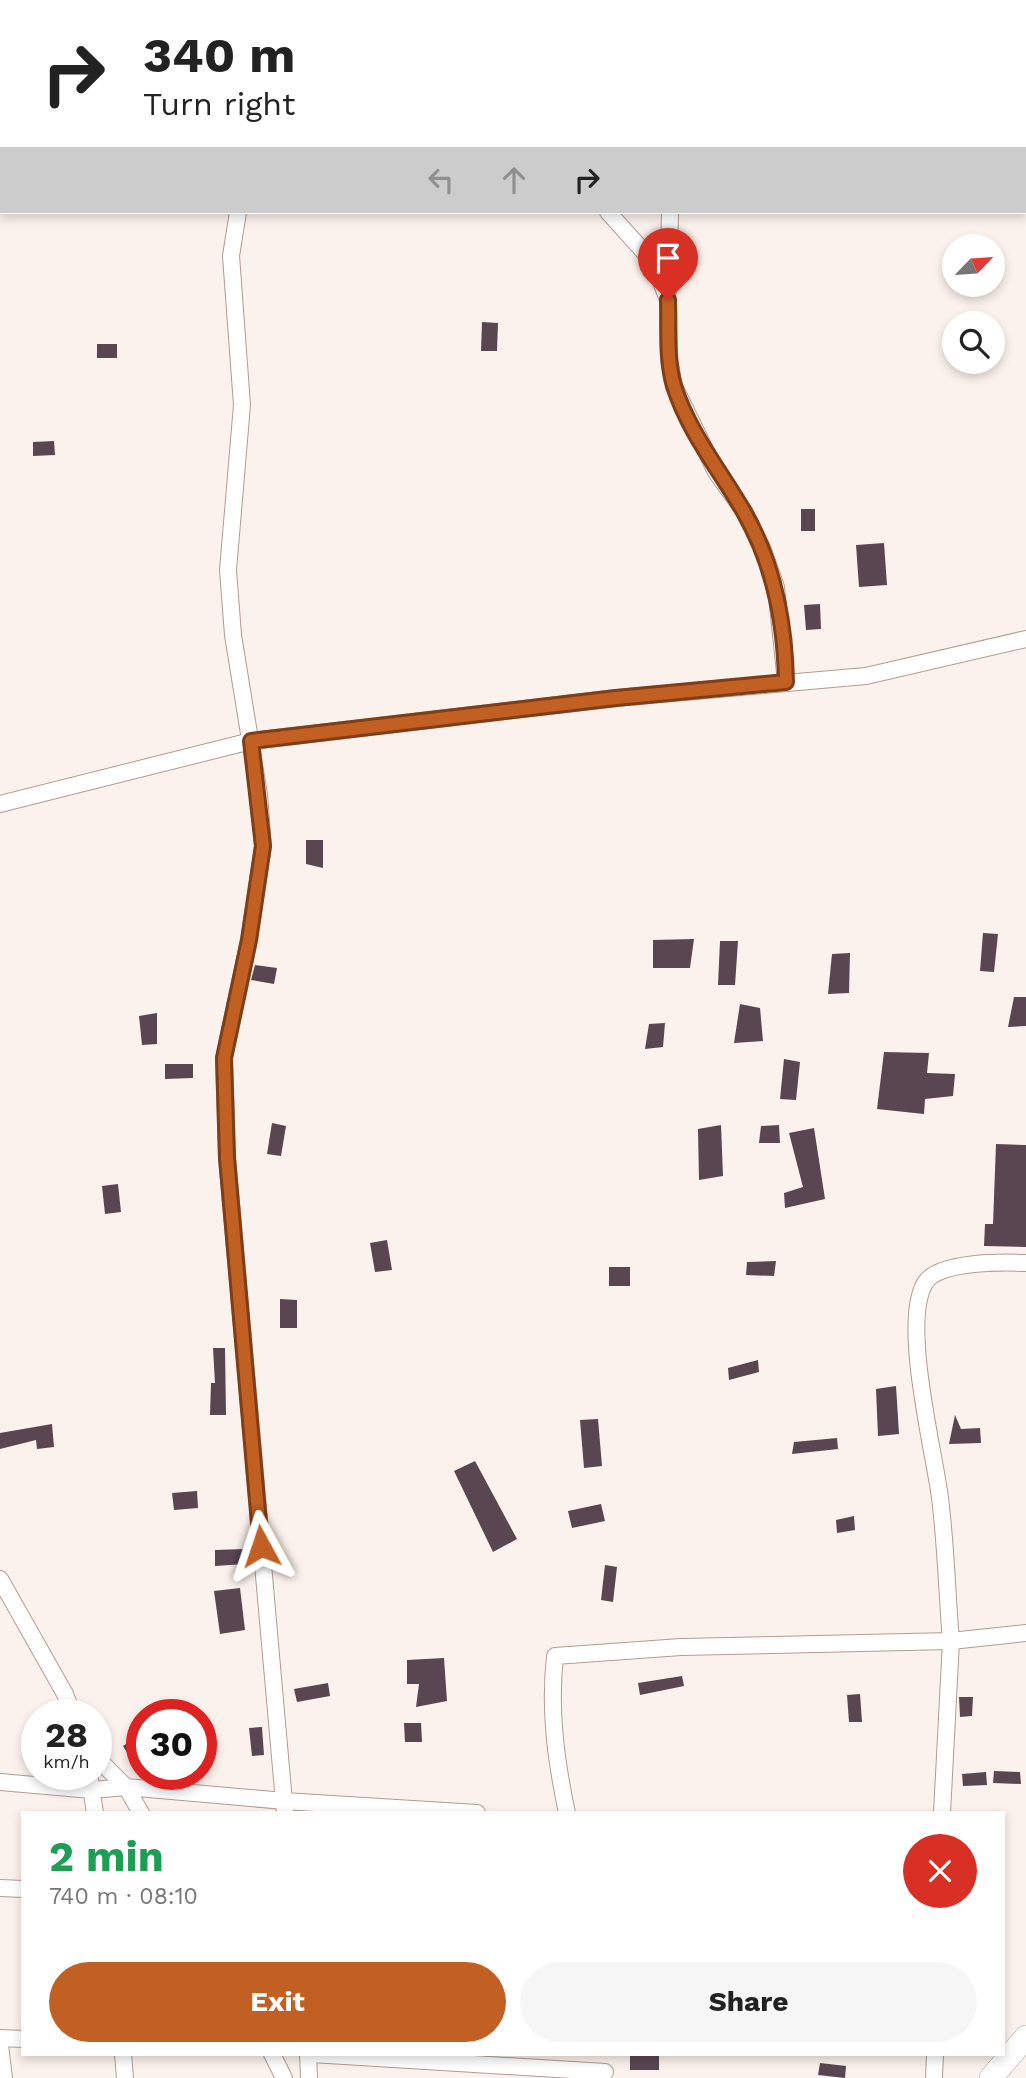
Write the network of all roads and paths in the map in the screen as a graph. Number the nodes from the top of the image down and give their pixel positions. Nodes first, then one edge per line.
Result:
1 (238, 214) edge
2 (610, 214) edge
3 (670, 214) edge
4 (668, 300) junction
5 (1026, 639) edge
6 (786, 682) junction
7 (251, 741) junction
8 (0, 804) edge
9 (1026, 1263) edge
10 (0, 1579) edge
11 (1026, 1633) edge
12 (951, 1641) junction
13 (66, 1699) edge
14 (112, 1773) edge
15 (0, 1782) edge
16 (21, 1782) edge
17 (112, 1785) edge
18 (126, 1787) joint
19 (91, 1790) edge
20 (128, 1790) edge
21 (150, 1790) edge
22 (284, 1807) edge
23 (95, 1811) edge
24 (140, 1811) edge
25 (413, 1811) edge
26 (567, 1811) edge
27 (942, 1811) edge
28 (0, 1888) edge
29 (21, 1889) edge
30 (1026, 2037) edge
31 (0, 2038) edge
32 (21, 2039) edge
33 (0, 2045) edge
34 (123, 2056) edge
35 (273, 2056) edge
36 (310, 2056) edge
37 (338, 2056) edge
38 (602, 2056) edge
39 (935, 2056) edge
40 (605, 2075) edge
41 (4, 2078) edge
42 (125, 2078) edge
43 (284, 2078) edge
44 (309, 2078) edge
45 (934, 2078) edge
46 (991, 2078) edge

1 - 7 street
2 - 4 street
3 - 4 street
4 - 6 street
5 - 6 street
6 - 7 street
7 - 8 street
7 - 22 street
9 - 12 street
10 - 13 street
11 - 12 street
12 - 26 street
12 - 27 street
14 - 18 street
15 - 16 street
17 - 18 street
19 - 23 street
20 - 24 street
21 - 22 street
22 - 25 street
28 - 29 street
30 - 46 street
31 - 32 street
33 - 41 street
34 - 42 street
35 - 43 street
36 - 44 street
37 - 40 street
38 - 40 street
39 - 45 street

